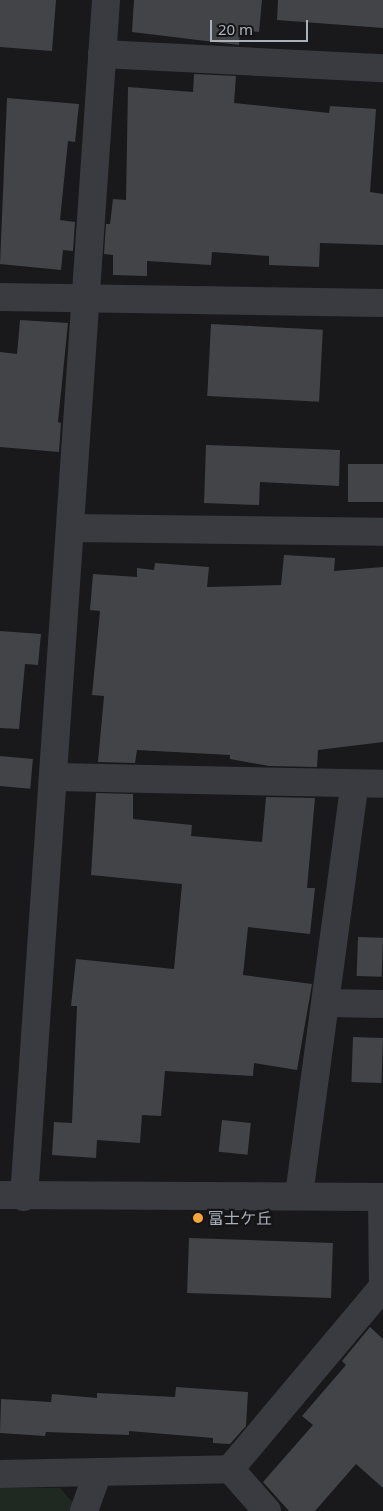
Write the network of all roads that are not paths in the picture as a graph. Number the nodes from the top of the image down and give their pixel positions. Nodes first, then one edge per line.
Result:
1 (106, 0) edge
2 (102, 54) junction
3 (383, 68) edge
4 (0, 297) edge
5 (84, 300) junction
6 (383, 303) edge
7 (71, 528) junction
8 (383, 532) edge
9 (55, 777) junction
10 (383, 784) edge
11 (354, 786) junction
12 (327, 1003) junction
13 (383, 1004) edge
14 (299, 1195) junction
15 (12, 1196) edge
16 (382, 1197) edge
17 (383, 1288) edge
18 (230, 1469) junction
19 (98, 1472) junction
20 (0, 1474) edge
21 (84, 1511) edge
22 (267, 1511) edge

1 - 2 street
2 - 3 street
2 - 5 street
4 - 5 street
5 - 6 street
5 - 7 street
7 - 8 street
7 - 9 street
9 - 11 street
9 - 15 street
10 - 11 street
11 - 12 street
12 - 13 street
12 - 14 street
14 - 15 street
14 - 16 street
16 - 17 street
17 - 18 street
18 - 19 street
18 - 22 street
19 - 20 street
19 - 21 street

